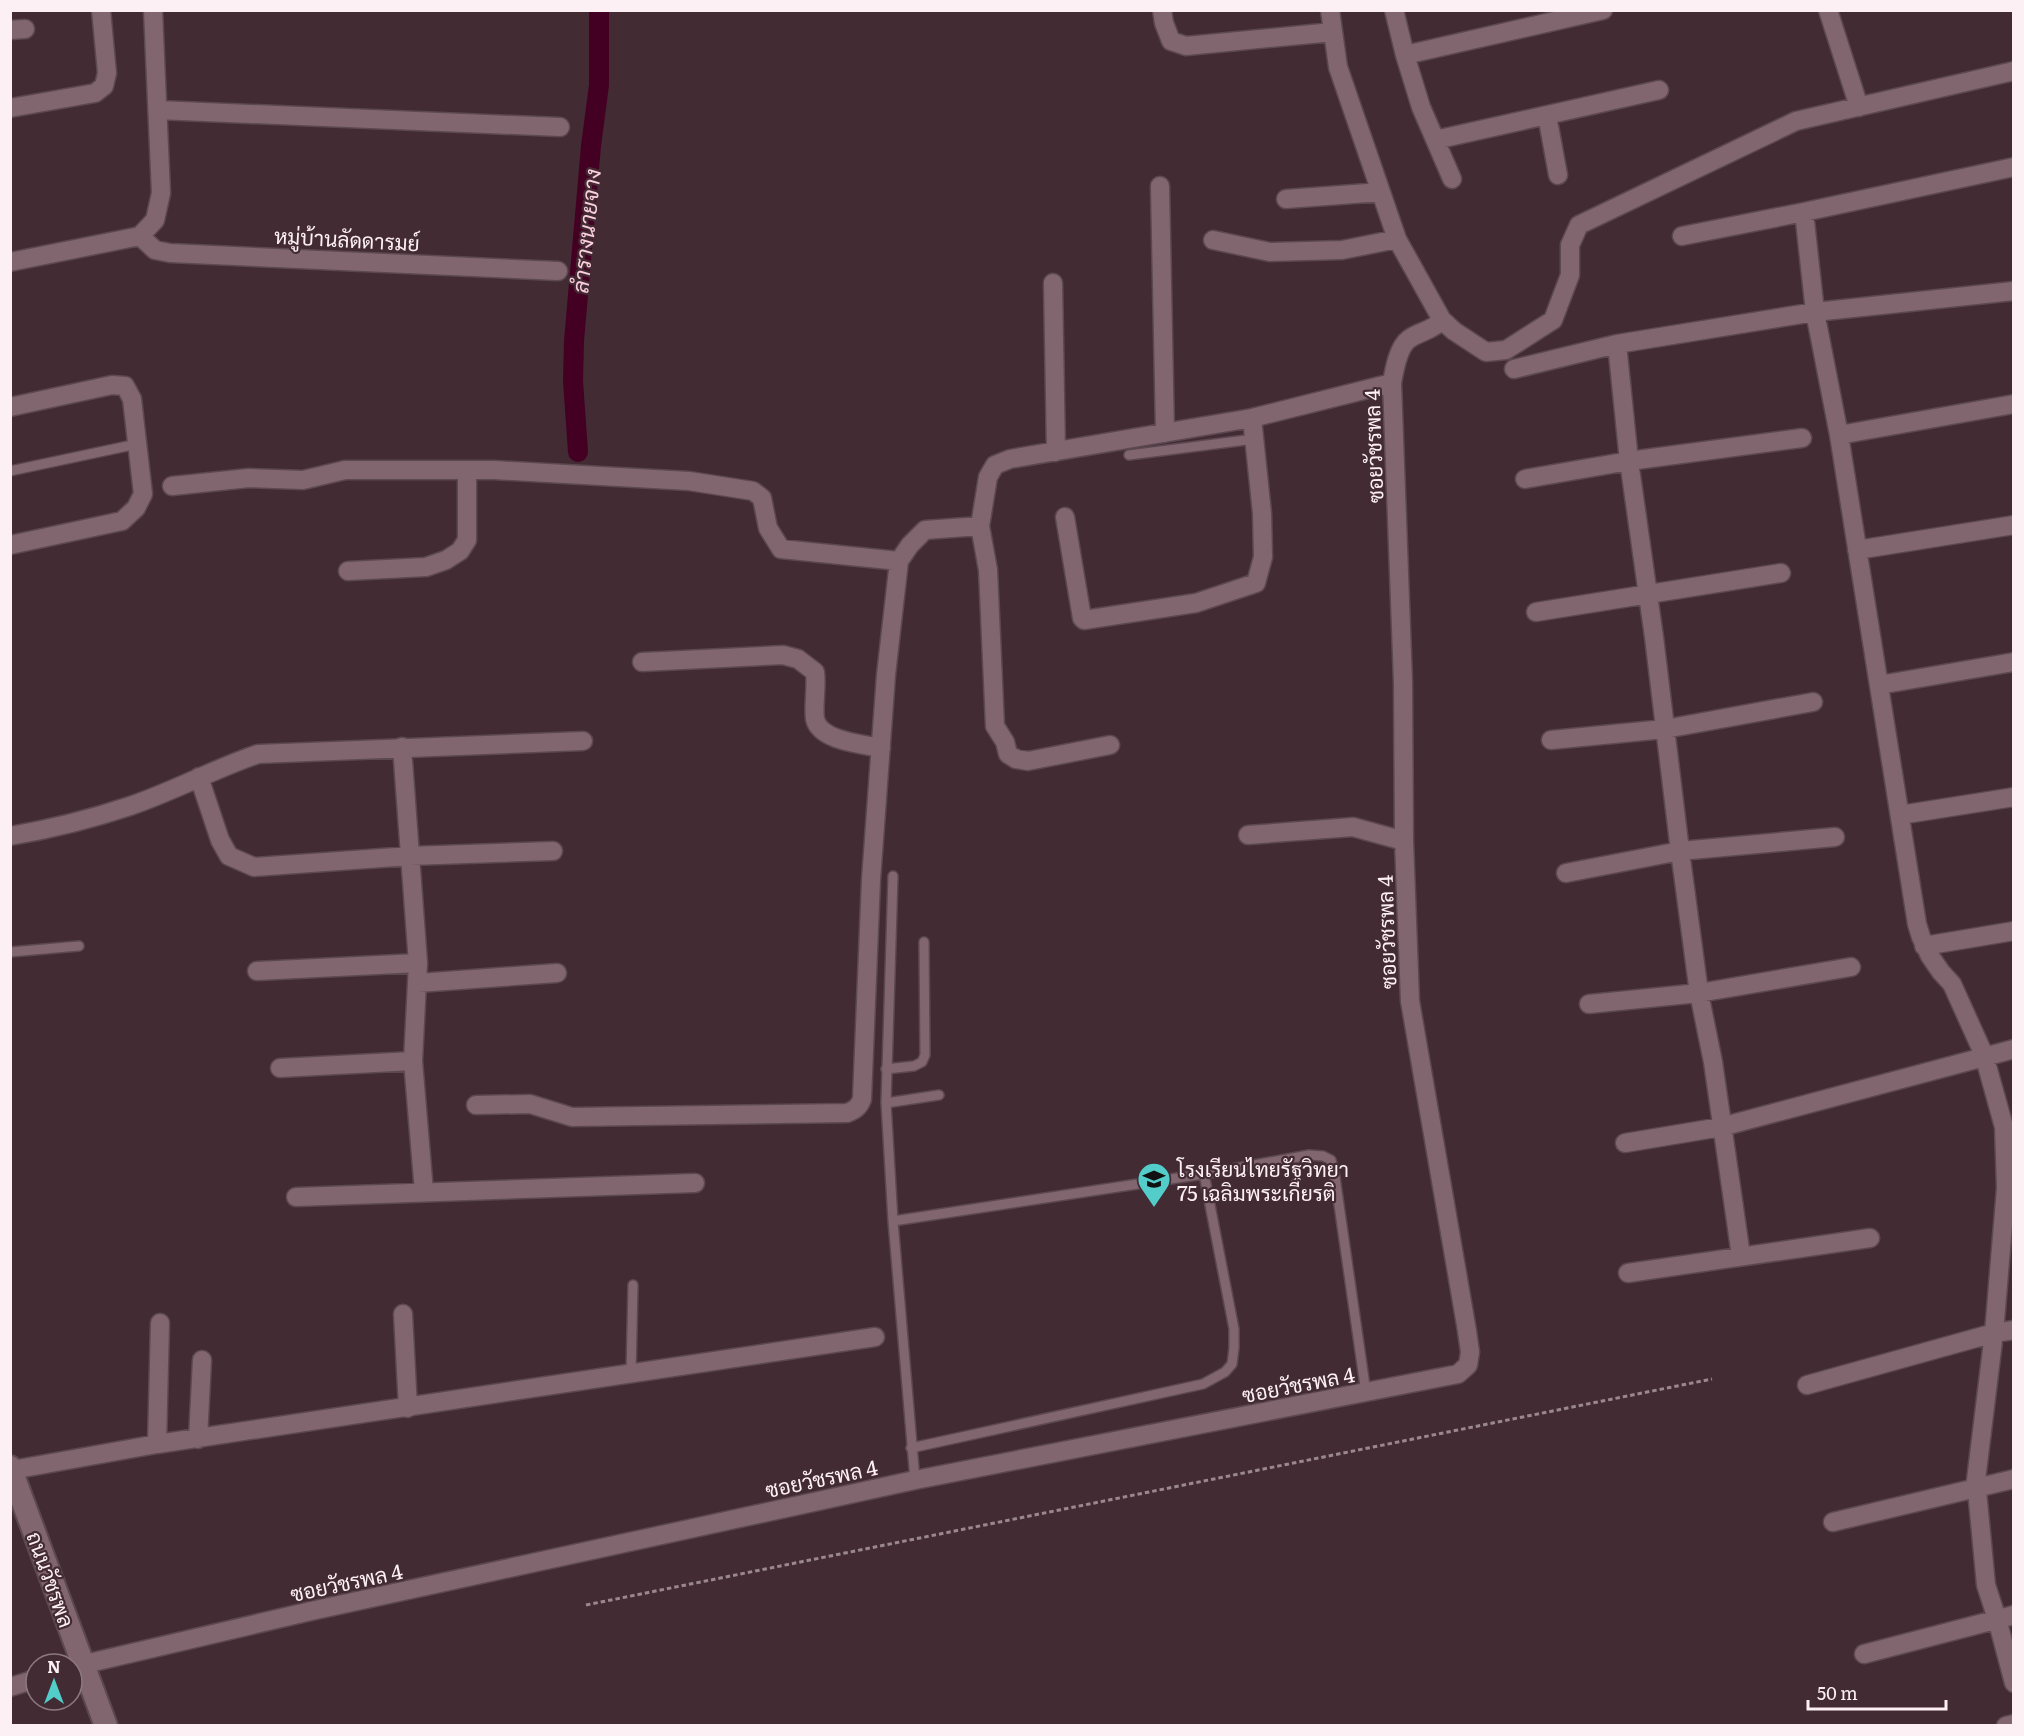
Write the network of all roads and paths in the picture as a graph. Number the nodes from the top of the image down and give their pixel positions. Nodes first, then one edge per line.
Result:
1 (101, 10) edge
2 (153, 10) edge
3 (1162, 10) edge
4 (1330, 10) edge
5 (1394, 10) edge
6 (1603, 10) edge
7 (1828, 10) edge
8 (1333, 32) junction
9 (1405, 55) junction
10 (2013, 70) edge
11 (1659, 90) dead end
12 (1859, 107) junction
13 (10, 108) edge
14 (158, 110) junction
15 (1547, 115) junction
16 (560, 127) dead end
17 (1435, 140) junction
18 (2013, 167) edge
19 (1558, 175) dead end
20 (1452, 179) dead end
21 (1160, 186) dead end
22 (1381, 192) junction
23 (1286, 199) dead end
24 (1804, 212) junction
25 (140, 236) junction
26 (1682, 236) dead end
27 (1397, 239) junction
28 (1213, 240) dead end
29 (10, 262) edge
30 (558, 271) dead end
31 (1053, 283) dead end
32 (2013, 291) edge
33 (1815, 312) junction
34 (1442, 320) junction
35 (1617, 344) junction
36 (1514, 369) dead end
37 (1392, 383) junction
38 (2013, 404) edge
39 (10, 407) edge
40 (1252, 418) junction
41 (1165, 433) junction
42 (1839, 435) junction
43 (1802, 438) dead end
44 (1254, 439) junction
45 (137, 444) junction
46 (1056, 452) junction
47 (1129, 455) dead end
48 (1629, 461) junction
49 (467, 470) junction
50 (10, 471) edge
51 (1525, 479) dead end
52 (172, 486) dead end
53 (1065, 518) dead end
54 (2013, 525) edge
55 (980, 526) junction
56 (10, 545) edge
57 (1857, 550) junction
58 (899, 561) junction
59 (348, 571) dead end
60 (1781, 573) dead end
61 (1647, 595) junction
62 (1536, 612) dead end
63 (642, 662) dead end
64 (2013, 662) edge
65 (1879, 685) junction
66 (1813, 702) dead end
67 (1665, 729) junction
68 (1551, 740) dead end
69 (583, 741) dead end
70 (1110, 745) dead end
71 (402, 747) junction
72 (881, 748) junction
73 (199, 777) junction
74 (2013, 797) edge
75 (1900, 815) junction
76 (1248, 835) dead end
77 (10, 836) edge
78 (1835, 837) dead end
79 (1404, 841) junction
80 (553, 851) dead end
81 (1680, 851) junction
82 (410, 856) junction
83 (1566, 873) dead end
84 (893, 876) dead end
85 (2013, 931) edge
86 (924, 942) dead end
87 (79, 946) dead end
88 (1924, 946) junction
89 (10, 952) edge
90 (418, 963) junction
91 (1851, 967) dead end
92 (257, 971) dead end
93 (557, 973) dead end
94 (418, 983) junction
95 (1699, 993) junction
96 (1589, 1004) dead end
97 (2013, 1048) edge
98 (1984, 1055) junction
99 (413, 1061) junction
100 (280, 1068) dead end
101 (886, 1070) junction
102 (939, 1095) dead end
103 (886, 1103) junction
104 (476, 1105) dead end
105 (1721, 1127) junction
106 (1625, 1143) dead end
107 (1204, 1174) junction
108 (695, 1183) dead end
109 (2009, 1187) edge
110 (424, 1192) junction
111 (296, 1197) dead end
112 (893, 1221) junction
113 (1870, 1238) dead end
114 (1741, 1256) junction
115 (1628, 1273) dead end
116 (633, 1285) dead end
117 (403, 1314) dead end
118 (160, 1323) dead end
119 (2013, 1330) edge
120 (1994, 1333) junction
121 (874, 1337) dead end
122 (202, 1360) dead end
123 (631, 1374) junction
124 (1712, 1379) dead end
125 (1807, 1385) dead end
126 (1366, 1394) junction
127 (408, 1408) junction
128 (198, 1439) junction
129 (157, 1444) junction
130 (911, 1448) junction
131 (11, 1468) edge
132 (2013, 1479) edge
133 (915, 1480) junction
134 (1977, 1488) junction
135 (1833, 1522) dead end
136 (586, 1605) dead end
137 (2006, 1617) edge
138 (72, 1652) edge
139 (1864, 1654) dead end
140 (84, 1664) edge
141 (84, 1680) edge
142 (2013, 1683) edge
143 (2013, 1724) edge
144 (106, 1725) edge
145 (2006, 1725) edge

1 - 13 street
2 - 14 street
3 - 8 street
4 - 8 street
5 - 9 street
6 - 9 street
7 - 12 street
8 - 22 street
9 - 17 street
10 - 12 street
11 - 15 street
12 - 34 street
14 - 16 street
14 - 25 street
15 - 17 street
15 - 19 street
17 - 20 street
18 - 24 street
21 - 41 street
22 - 23 street
22 - 27 street
24 - 26 street
24 - 33 street
25 - 29 street
25 - 30 street, หมู่บ้านลัดดารมย์
27 - 28 street
27 - 34 street
31 - 46 street
32 - 33 street
33 - 35 street
33 - 42 street
34 - 37 street, ซอยวัชรพล 4
35 - 36 street
35 - 48 street
37 - 40 street
37 - 79 street, ซอยวัชรพล 4
38 - 42 street
39 - 45 street
40 - 41 street
40 - 44 street
41 - 46 street
42 - 57 street
43 - 48 street
44 - 47 lane
44 - 53 street
45 - 50 lane
45 - 56 street
46 - 55 street
48 - 51 street
48 - 61 street
49 - 52 street
49 - 58 street
49 - 59 street
54 - 57 street
55 - 58 street
55 - 70 street
57 - 65 street
58 - 72 street
60 - 61 street
61 - 62 street
61 - 67 street
63 - 72 street
64 - 65 street
65 - 75 street
66 - 67 street
67 - 68 street
67 - 81 street
69 - 71 street
71 - 73 street
71 - 82 street
72 - 104 street
73 - 77 street
73 - 82 street
74 - 75 street
75 - 88 street
76 - 79 street
78 - 81 street
79 - 126 street, ซอยวัชรพล 4
80 - 82 street
81 - 83 street
81 - 95 street
82 - 90 street
84 - 101 lane
85 - 88 street
86 - 101 lane
87 - 89 lane
88 - 98 street
90 - 92 street
90 - 94 street
91 - 95 street
93 - 94 street
94 - 99 street
95 - 96 street
95 - 105 street
97 - 98 street
98 - 105 street
98 - 109 street
99 - 100 street
99 - 110 street
101 - 103 lane
102 - 103 lane
103 - 112 lane
105 - 106 street
105 - 114 street
107 - 112 lane
107 - 126 lane
107 - 130 lane
108 - 110 street
109 - 120 street
110 - 111 street
112 - 130 lane
113 - 114 street
114 - 115 street
116 - 123 lane
117 - 127 street
118 - 129 street
119 - 120 street
120 - 125 street
120 - 134 street
121 - 123 street
122 - 128 street
123 - 127 street
124 - 136 path
126 - 133 street, ซอยวัชรพล 4
127 - 128 street
128 - 129 street
129 - 131 street
130 - 133 lane
131 - 138 street, ถนนวัชรพล
132 - 134 street
133 - 140 street, ซอยวัชรพล 4
134 - 135 street
134 - 137 street
137 - 139 street
137 - 142 street
141 - 144 street, ถนนวัชรพล
143 - 145 street

